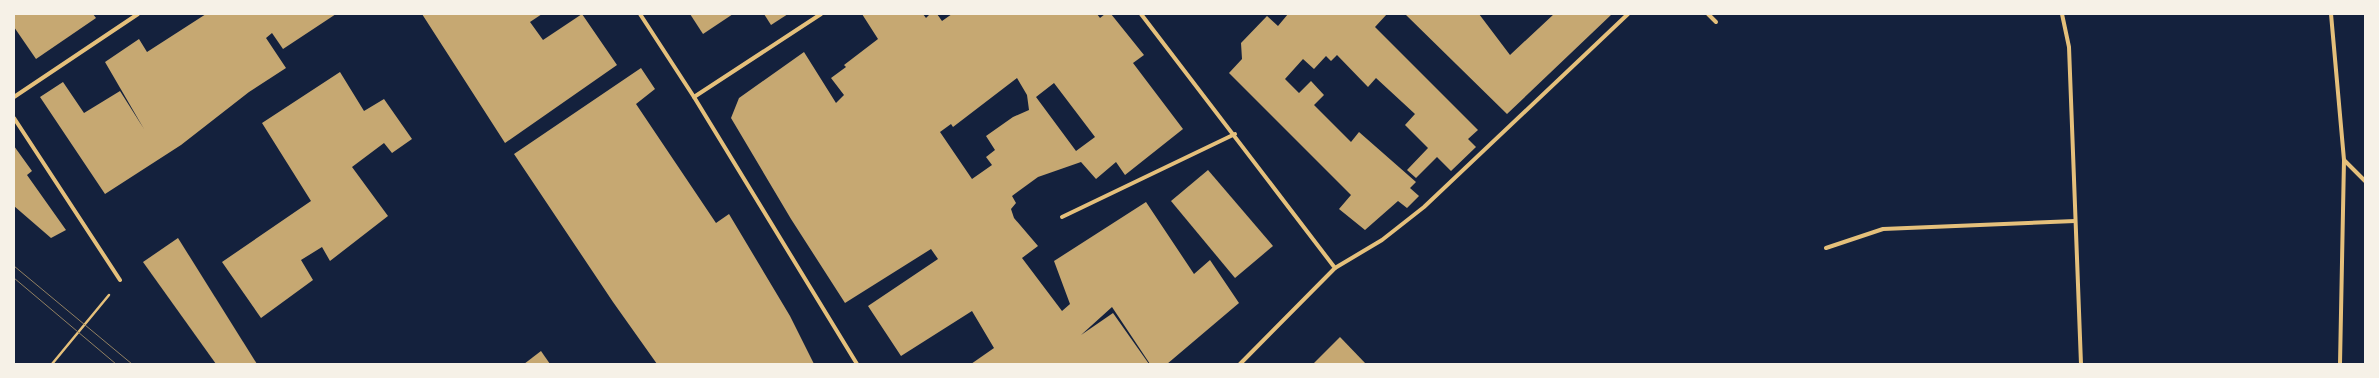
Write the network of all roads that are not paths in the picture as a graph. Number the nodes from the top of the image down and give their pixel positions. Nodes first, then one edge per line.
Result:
1 (138, 14) edge
2 (640, 14) edge
3 (821, 14) edge
4 (1141, 14) edge
5 (1628, 14) edge
6 (1708, 14) edge
7 (2062, 14) edge
8 (2331, 14) edge
9 (1716, 22) dead end
10 (14, 97) edge
11 (694, 97) junction
12 (14, 118) edge
13 (1234, 134) junction
14 (2344, 160) junction
15 (2365, 181) edge
16 (1062, 217) dead end
17 (2075, 221) junction
18 (1826, 248) dead end
19 (1335, 268) junction
20 (120, 280) road end
21 (857, 364) edge
22 (1240, 364) edge
23 (2081, 364) edge
24 (2340, 364) edge

1 - 10 street
2 - 11 street
3 - 11 street
4 - 13 street
5 - 19 street
6 - 9 street
7 - 17 street
8 - 14 street
11 - 21 street
12 - 20 street
13 - 16 street
13 - 19 street
14 - 15 street
14 - 24 street
17 - 18 street
17 - 23 street
19 - 22 street

